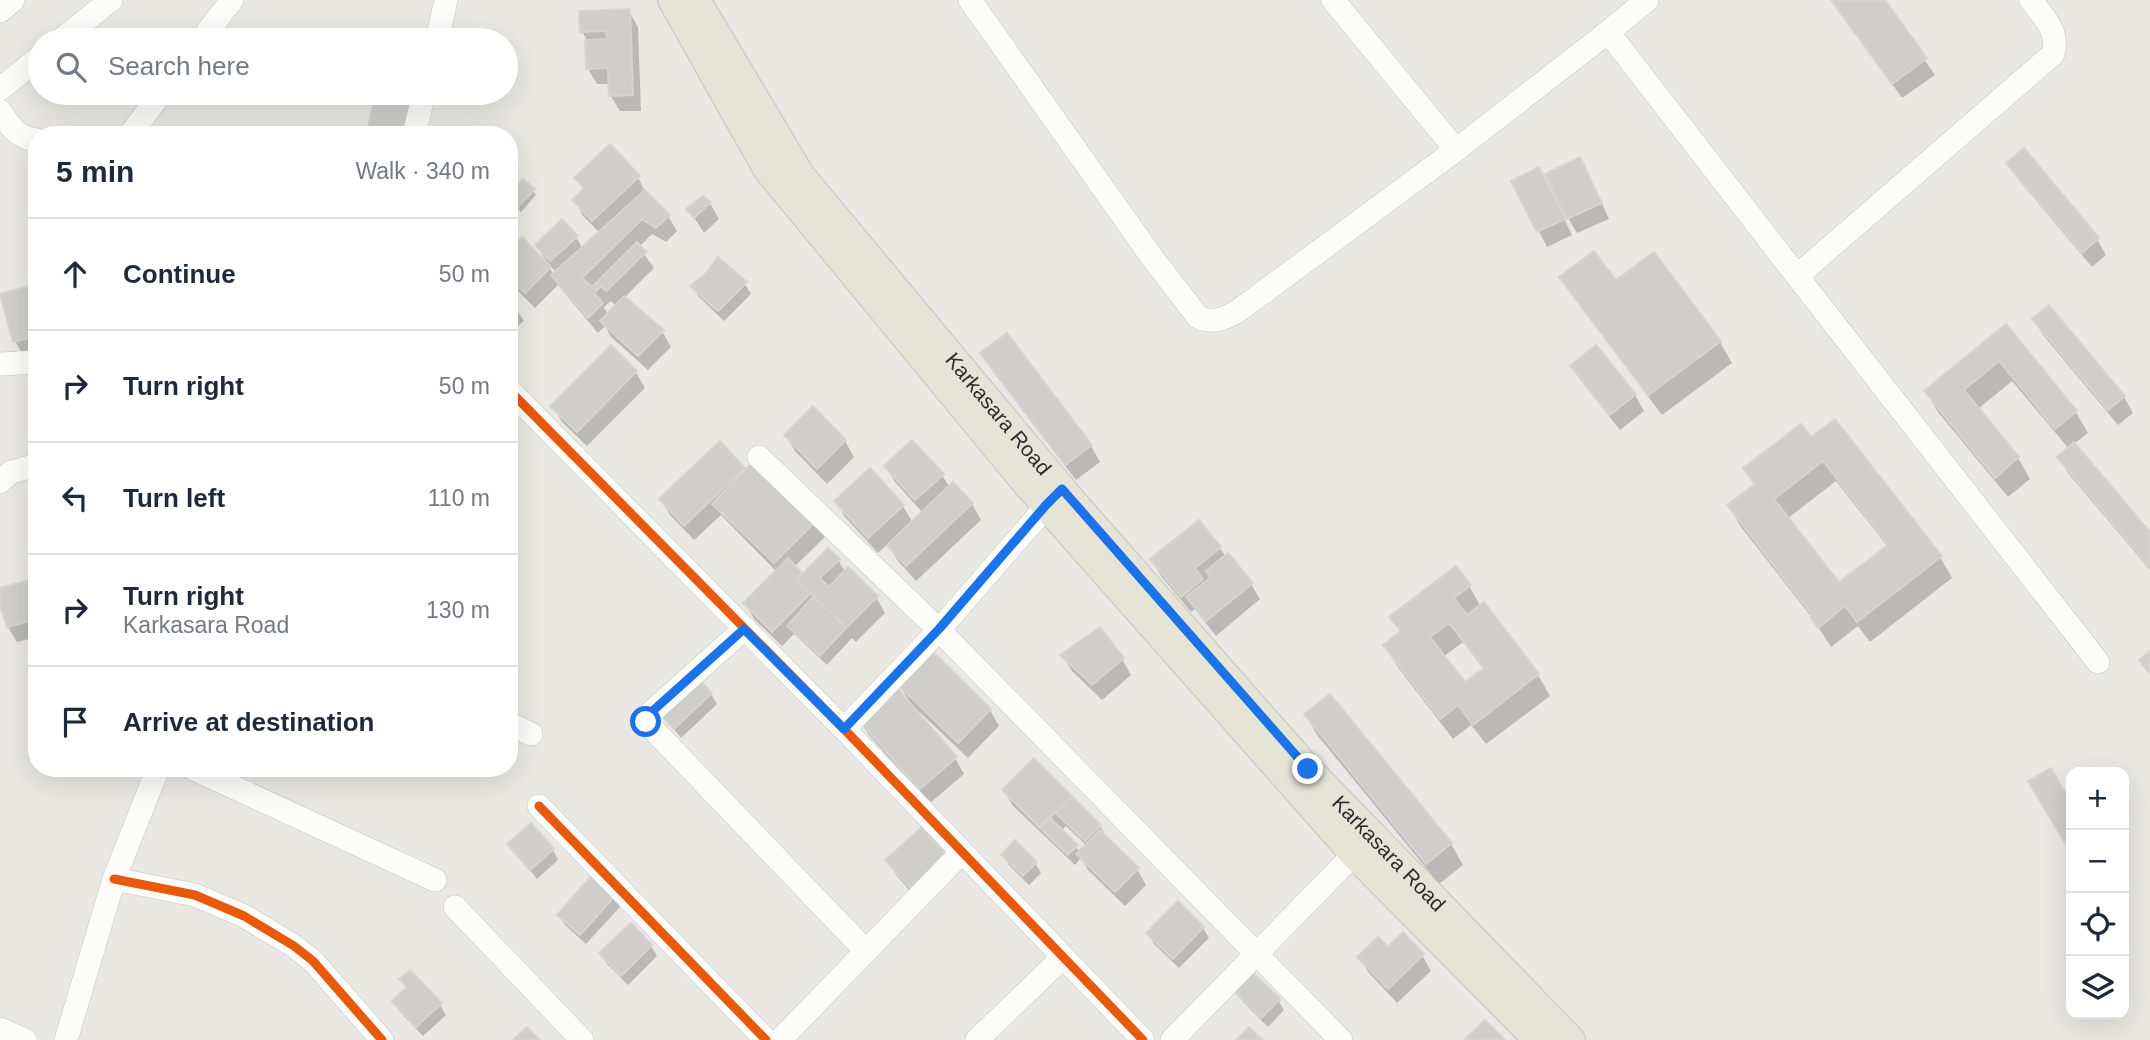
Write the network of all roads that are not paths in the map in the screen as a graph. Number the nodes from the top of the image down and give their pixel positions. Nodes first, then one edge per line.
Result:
1 (13, 0) edge
2 (111, 0) edge
3 (232, 0) edge
4 (446, 0) edge
5 (672, 0) edge
6 (696, 0) edge
7 (970, 0) edge
8 (1333, 0) edge
9 (1647, 0) edge
10 (2031, 0) edge
11 (0, 11) edge
12 (76, 28) edge
13 (210, 28) edge
14 (440, 28) edge
15 (1608, 33) junction
16 (28, 67) edge
17 (0, 89) edge
18 (152, 105) edge
19 (421, 105) edge
20 (0, 111) edge
21 (137, 126) edge
22 (416, 126) edge
23 (28, 138) edge
24 (1456, 150) junction
25 (1797, 276) junction
26 (28, 362) edge
27 (0, 364) edge
28 (518, 399) edge
29 (759, 457) dead end
30 (28, 467) edge
31 (0, 482) edge
32 (1054, 497) junction
33 (744, 629) junction
34 (939, 629) junction
35 (2098, 662) dead end
36 (518, 728) edge
37 (844, 729) junction
38 (531, 734) dead end
39 (155, 777) edge
40 (212, 777) edge
41 (539, 806) dead end
42 (1363, 845) junction
43 (962, 852) junction
44 (114, 879) junction
45 (435, 880) dead end
46 (455, 907) dead end
47 (866, 951) junction
48 (1256, 954) junction
49 (1063, 957) junction
50 (0, 1029) edge
51 (25, 1040) edge
52 (66, 1040) edge
53 (382, 1040) edge
54 (582, 1040) edge
55 (766, 1040) edge
56 (780, 1040) edge
57 (977, 1040) edge
58 (1143, 1040) edge
59 (1172, 1040) edge
60 (1341, 1040) edge
61 (1538, 1040) edge
62 (1571, 1040) edge

1 - 11 street
2 - 12 street
3 - 13 street
4 - 14 street
5 - 32 main road, Karkasara Road
6 - 32 main road, Karkasara Road
7 - 24 street
8 - 24 street
9 - 15 street
10 - 25 street
15 - 24 street
15 - 25 street
16 - 17 street
18 - 21 street
19 - 22 street
20 - 23 street
25 - 35 street
26 - 27 street
28 - 33 street
29 - 34 street
30 - 31 street
32 - 34 street
32 - 42 main road, Karkasara Road
33 - 37 street
33 - 47 street
34 - 37 street
34 - 48 street
36 - 38 street
37 - 43 street
39 - 44 street
40 - 45 street
41 - 55 street
42 - 48 street
42 - 61 main road, Karkasara Road
42 - 62 main road, Karkasara Road
43 - 47 street
43 - 49 street
44 - 52 street
44 - 53 street
46 - 54 street
47 - 56 street
48 - 59 street
48 - 60 street
49 - 57 street
49 - 58 street
50 - 51 street

